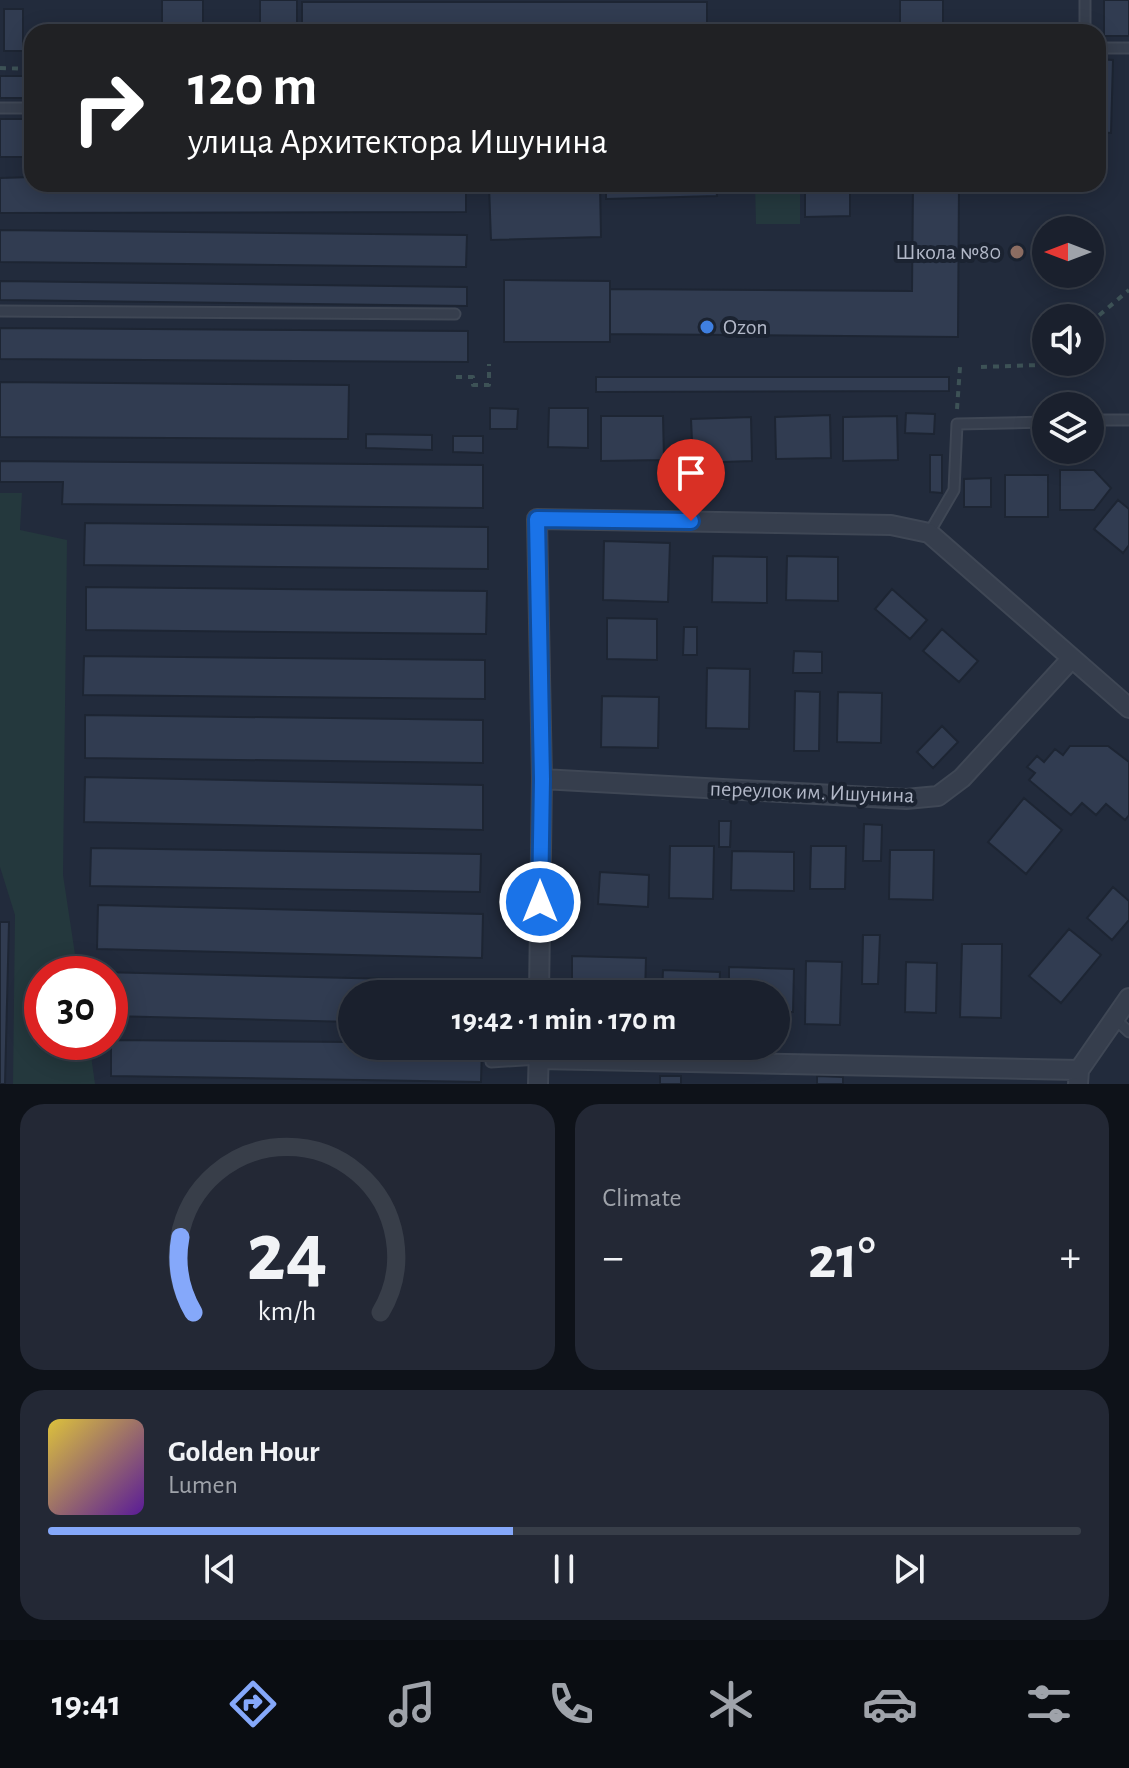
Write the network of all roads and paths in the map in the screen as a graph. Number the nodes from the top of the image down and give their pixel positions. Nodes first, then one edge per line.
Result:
1 (1085, 0) edge
2 (1085, 24) edge
3 (1106, 48) edge
4 (1129, 48) edge
5 (0, 68) edge
6 (24, 69) edge
7 (0, 108) edge
8 (24, 108) edge
9 (1129, 290) edge
10 (0, 311) edge
11 (1104, 311) edge
12 (455, 314) dead end
13 (489, 364) dead end
14 (1032, 365) edge
15 (960, 367) dead end
16 (981, 367) dead end
17 (456, 377) dead end
18 (1104, 420) edge
19 (1129, 420) edge
20 (1032, 422) edge
21 (957, 424) junction
22 (929, 533) junction
23 (1072, 658) junction
24 (1129, 708) edge
25 (542, 779) junction
26 (539, 980) edge
27 (1129, 998) edge
28 (1115, 1019) junction
29 (1129, 1032) edge
30 (502, 1060) edge
31 (539, 1060) edge
32 (696, 1060) edge
33 (491, 1062) dead end
34 (1078, 1077) edge
35 (538, 1084) edge

1 - 2 lane
3 - 4 lane
5 - 6 path
7 - 8 lane
9 - 11 path
10 - 12 lane
13 - 17 path
14 - 16 path
15 - 21 path
18 - 19 lane
20 - 21 lane
21 - 22 lane
22 - 23 street
22 - 25 street
23 - 24 street
23 - 25 street, переулок им. Ишунина
25 - 26 street
27 - 28 street
28 - 29 lane
28 - 34 street
30 - 33 lane
31 - 35 street
32 - 34 street

